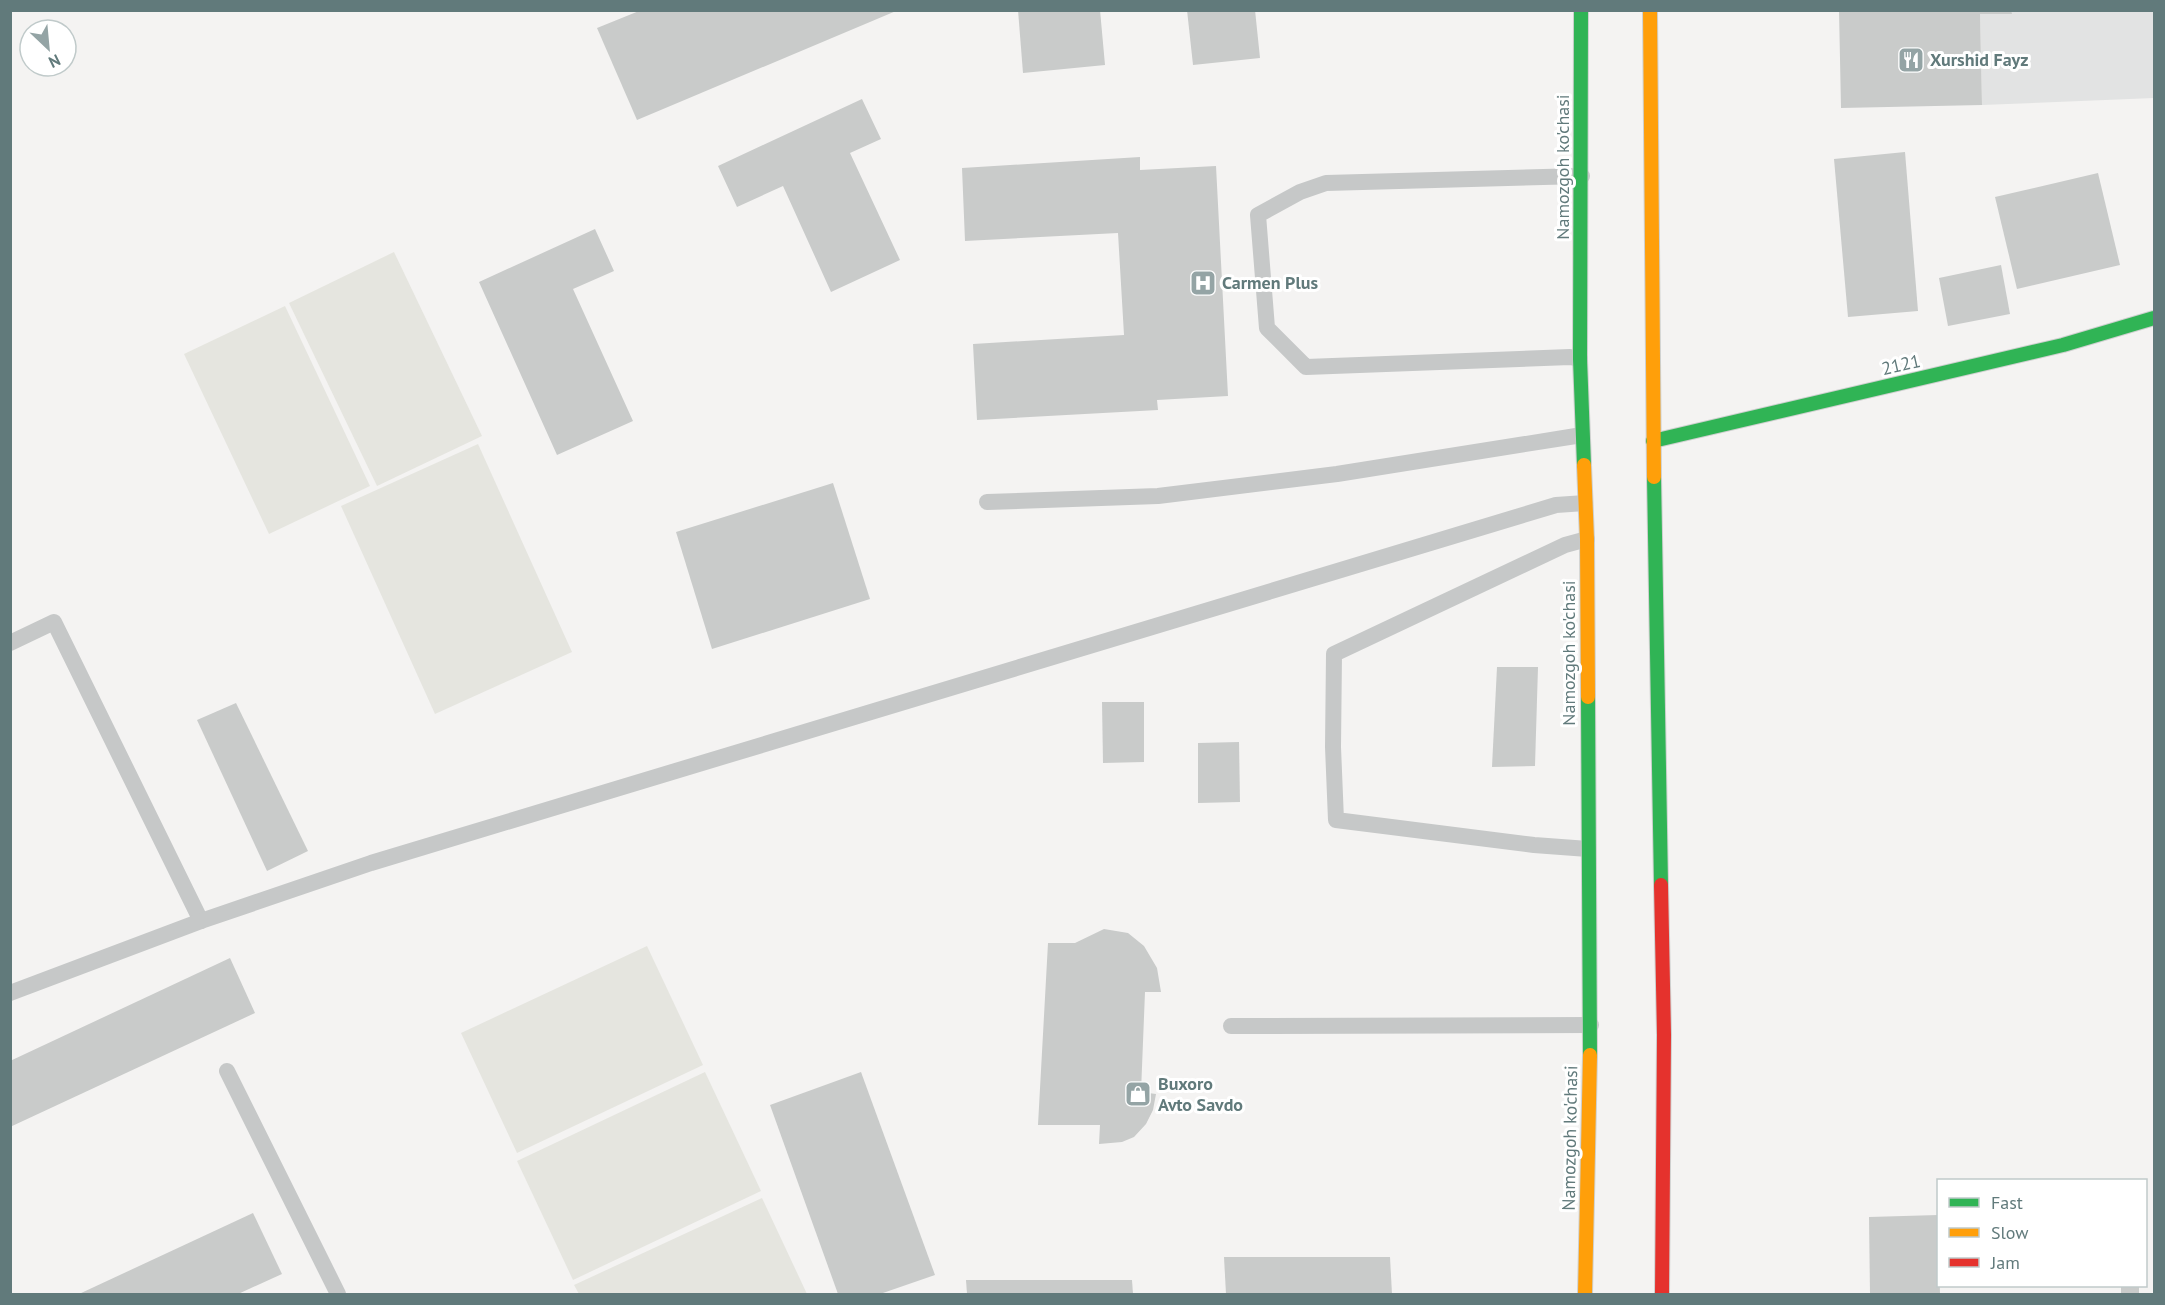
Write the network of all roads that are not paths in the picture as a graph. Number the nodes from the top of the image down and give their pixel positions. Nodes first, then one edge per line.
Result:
1 (1581, 10) edge
2 (1650, 10) edge
3 (1582, 176) junction
4 (2154, 318) edge
5 (1580, 359) junction
6 (1582, 435) junction
7 (1653, 441) junction
8 (987, 502) dead end
9 (1585, 503) junction
10 (1587, 539) junction
11 (10, 643) edge
12 (1588, 849) junction
13 (201, 921) junction
14 (10, 993) edge
15 (1591, 1025) junction
16 (1231, 1026) dead end
17 (227, 1071) dead end
18 (338, 1294) edge
19 (1585, 1294) edge
20 (1662, 1294) edge

1 - 3 main road, Namozgoh ko'chasi
2 - 7 main road
3 - 5 main road, Namozgoh ko'chasi
3 - 5 lane
4 - 7 main road, 2121
5 - 6 main road, Namozgoh ko'chasi
6 - 8 lane
6 - 9 main road, Namozgoh ko'chasi
7 - 20 main road
9 - 10 main road, Namozgoh ko'chasi
9 - 13 lane
10 - 12 main road, Namozgoh ko'chasi
10 - 12 lane
11 - 13 lane
12 - 15 main road, Namozgoh ko'chasi
13 - 14 lane
15 - 16 lane
15 - 19 main road, Namozgoh ko'chasi
17 - 18 lane

